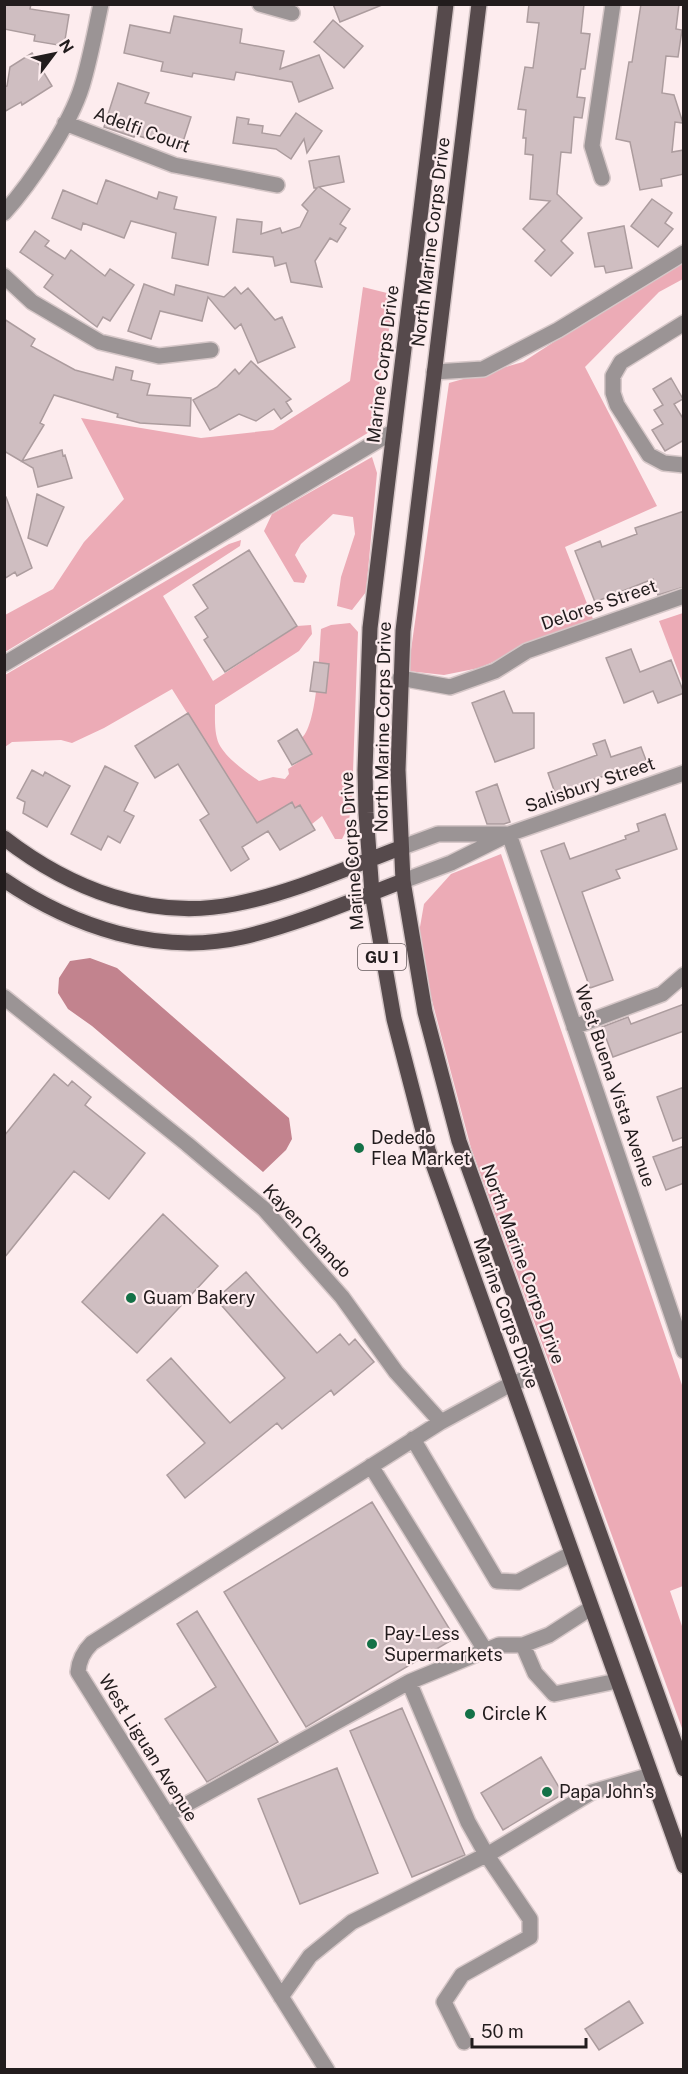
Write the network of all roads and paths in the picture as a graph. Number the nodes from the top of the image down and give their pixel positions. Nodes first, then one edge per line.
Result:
1 (101, 4) edge
2 (261, 4) edge
3 (446, 4) edge
4 (479, 4) edge
5 (613, 4) edge
6 (292, 13) dead end
7 (65, 123) junction
8 (602, 178) dead end
9 (277, 185) dead end
10 (4, 213) edge
11 (684, 253) edge
12 (4, 276) edge
13 (684, 323) edge
14 (211, 350) dead end
15 (434, 372) junction
16 (394, 431) junction
17 (684, 465) edge
18 (684, 596) edge
19 (4, 664) edge
20 (400, 678) junction
21 (684, 773) edge
22 (509, 834) junction
23 (4, 838) edge
24 (400, 848) junction
25 (369, 860) junction
26 (4, 880) edge
27 (404, 881) junction
28 (372, 893) junction
29 (684, 975) edge
30 (4, 997) edge
31 (574, 1027) junction
32 (684, 1351) edge
33 (541, 1373) junction
34 (510, 1384) junction
35 (441, 1422) junction
36 (413, 1439) junction
37 (371, 1466) junction
38 (571, 1554) junction
39 (591, 1608) junction
40 (523, 1645) junction
41 (485, 1650) junction
42 (409, 1682) junction
43 (617, 1682) junction
44 (684, 1769) edge
45 (651, 1775) junction
46 (167, 1815) junction
47 (486, 1854) junction
48 (683, 1857) edge
49 (281, 1996) junction
50 (464, 2042) dead end
51 (327, 2070) edge

1 - 7 street
2 - 6 street
3 - 16 main road, Marine Corps Drive / GU 1
4 - 15 main road, North Marine Corps Drive / GU 1
5 - 8 street
7 - 9 street, Adelfi Court
7 - 10 street
11 - 15 street
12 - 14 street
13 - 17 street
15 - 20 main road, North Marine Corps Drive / GU 1
16 - 19 street
16 - 25 main road, Marine Corps Drive / GU 1
18 - 20 street, Delores Street
20 - 24 main road, North Marine Corps Drive / GU 1
21 - 22 street, Salisbury Street
22 - 24 street, Salisbury Street
22 - 27 street, Salisbury Street
22 - 31 street, West Buena Vista Avenue
23 - 25 main road
24 - 25 main road
24 - 27 main road, North Marine Corps Drive / GU 1
25 - 28 main road, Marine Corps Drive / GU 1
26 - 28 main road
27 - 28 main road
27 - 33 main road, North Marine Corps Drive / GU 1
28 - 34 main road, Marine Corps Drive / GU 1
29 - 31 street
30 - 35 street, Kayen Chando
31 - 32 street, West Buena Vista Avenue
33 - 34 street
33 - 44 main road, North Marine Corps Drive / GU 1
34 - 35 street
34 - 38 main road, Marine Corps Drive / GU 1
35 - 36 street, West Liguan Avenue
36 - 37 street, West Liguan Avenue
36 - 38 street
37 - 41 street
37 - 46 street, West Liguan Avenue
38 - 39 main road, Marine Corps Drive / GU 1
39 - 40 street
39 - 43 main road, Marine Corps Drive / GU 1
40 - 41 street
40 - 43 street
41 - 42 street
42 - 46 street
42 - 47 street
43 - 45 main road, Marine Corps Drive / GU 1
45 - 47 street
45 - 48 main road, Marine Corps Drive / GU 1
46 - 49 street, West Liguan Avenue
47 - 49 street
47 - 50 street
49 - 51 street, West Liguan Avenue

